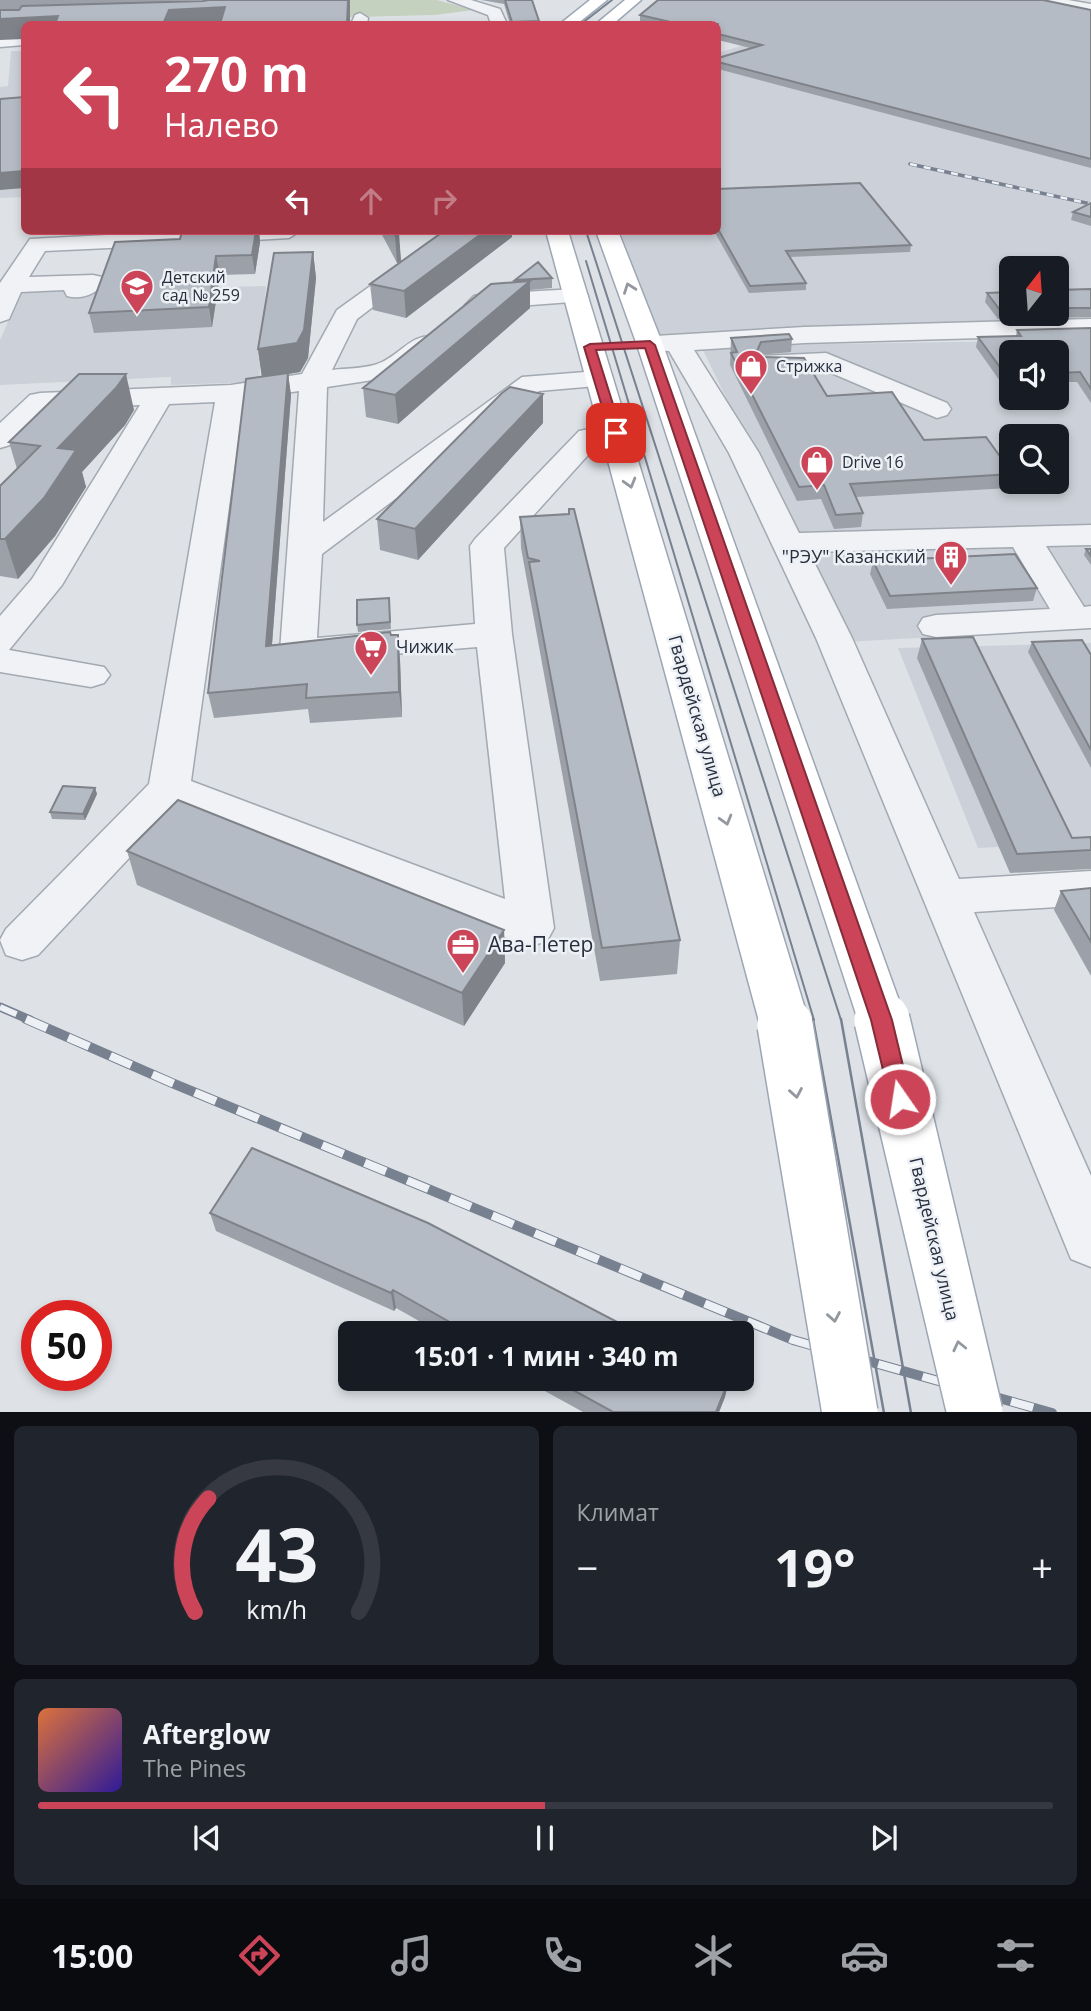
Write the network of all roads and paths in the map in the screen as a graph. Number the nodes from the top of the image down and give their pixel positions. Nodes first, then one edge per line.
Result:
1 (600, 0) edge
2 (634, 0) edge
3 (1048, 0) edge
4 (466, 1) edge
5 (1091, 9) edge
6 (498, 21) edge
7 (572, 21) edge
8 (608, 21) edge
9 (21, 40) edge
10 (0, 42) edge
11 (160, 235) edge
12 (209, 235) edge
13 (456, 235) edge
14 (558, 235) edge
15 (608, 235) edge
16 (280, 237) edge
17 (38, 244) junction
18 (13, 246) dead end
19 (6, 290) edge
20 (76, 291) dead end
21 (576, 296) junction
22 (0, 314) edge
23 (1091, 327) edge
24 (634, 353) junction
25 (313, 380) junction
26 (231, 393) junction
27 (158, 394) junction
28 (937, 409) dead end
29 (616, 433) junction
30 (0, 439) edge
31 (1091, 535) edge
32 (1024, 537) junction
33 (788, 543) junction
34 (306, 550) junction
35 (1082, 617) edge
36 (936, 626) dead end
37 (494, 634) junction
38 (0, 641) edge
39 (0, 660) edge
40 (91, 675) dead end
41 (169, 789) junction
42 (1091, 888) edge
43 (944, 897) junction
44 (22, 942) dead end
45 (1091, 1240) edge
46 (850, 1412) edge
47 (975, 1412) edge

1 - 7 main road
2 - 8 main road
3 - 5 street
4 - 6 street
9 - 10 street
11 - 17 street
12 - 16 street
13 - 25 street
14 - 21 main road, Гвардейская улица
24 -> 15 main road, Гвардейская улица
17 - 18 street
17 - 19 street
19 - 20 street
19 - 22 street
21 - 24 main road, Гвардейская улица
21 - 25 street
23 - 24 street
24 - 28 street
24 - 29 main road, Гвардейская улица
24 - 33 street
24 - 34 street
47 -> 24 main road, Гвардейская улица, bridge
25 - 26 street
25 - 34 street
26 - 27 street
26 - 41 street
27 - 30 street
27 - 38 street
29 - 37 street
29 -> 46 main road, Гвардейская улица, bridge
31 - 32 street
32 - 33 street
32 - 35 street
33 - 43 street
34 - 37 street
35 - 36 street
37 - 41 street
39 - 40 street
41 - 44 street
42 - 43 street
43 - 45 street

